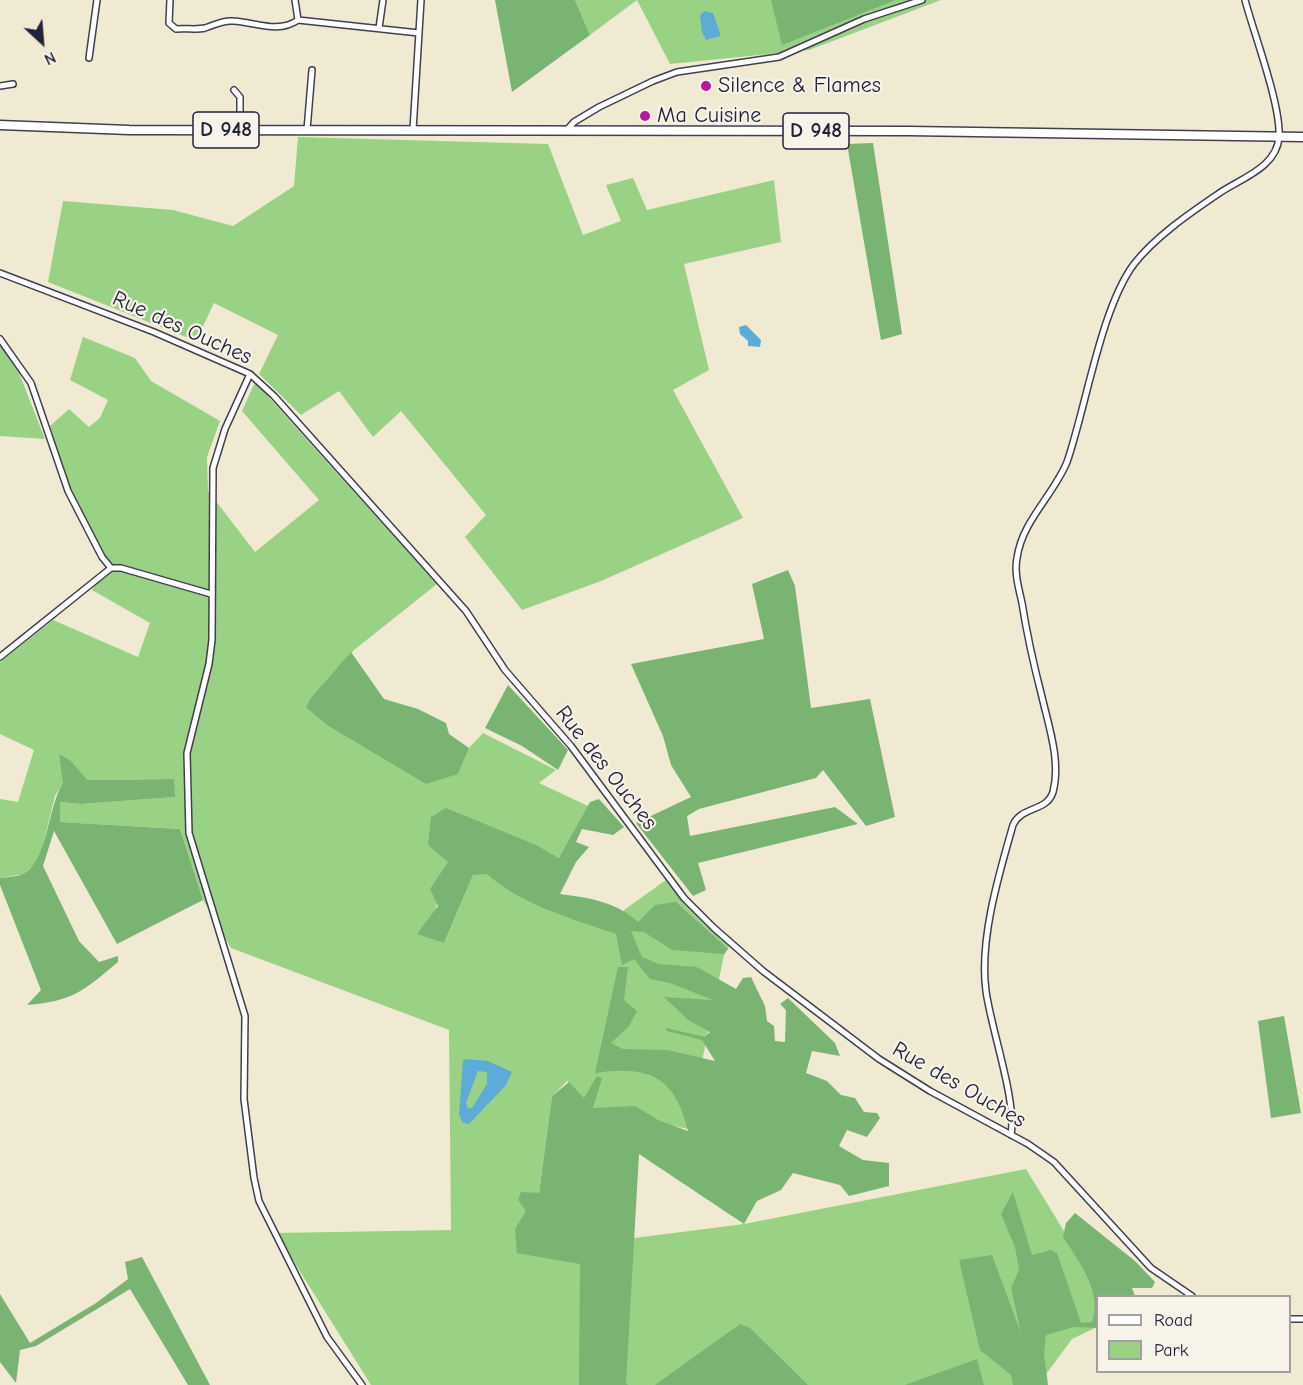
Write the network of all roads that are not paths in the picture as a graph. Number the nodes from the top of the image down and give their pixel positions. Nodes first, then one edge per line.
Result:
1 (97, 0) edge
2 (170, 0) edge
3 (295, 0) edge
4 (383, 0) edge
5 (421, 0) edge
6 (922, 0) edge
7 (1245, 0) edge
8 (298, 21) junction
9 (379, 28) junction
10 (419, 33) junction
11 (90, 58) dead end
12 (312, 70) dead end
13 (13, 84) dead end
14 (0, 86) edge
15 (234, 90) dead end
16 (0, 126) edge
17 (240, 130) junction
18 (307, 130) junction
19 (413, 130) junction
20 (566, 130) junction
21 (1279, 137) junction
22 (1303, 137) edge
23 (0, 273) edge
24 (0, 339) edge
25 (250, 374) junction
26 (111, 568) junction
27 (211, 594) junction
28 (0, 657) edge
29 (1011, 1135) junction
30 (1191, 1295) edge
31 (362, 1385) edge

1 - 11 street
2 - 8 street
3 - 8 street
4 - 9 street
5 - 10 street
6 - 20 street
7 - 21 street
8 - 9 street
9 - 10 street
10 - 19 street
12 - 18 street
13 - 14 street
15 - 17 street
16 - 17 main road, D 948
17 - 18 main road, D 948
18 - 19 main road, D 948
19 - 20 main road, D 948
20 - 21 main road, D 948
21 - 22 main road, D 948
21 - 29 street
23 - 25 street, Rue des Ouches
24 - 26 street
25 - 27 street
25 - 29 street, Rue des Ouches
26 - 27 street
26 - 28 street
27 - 31 street
29 - 30 street, Rue des Ouches

